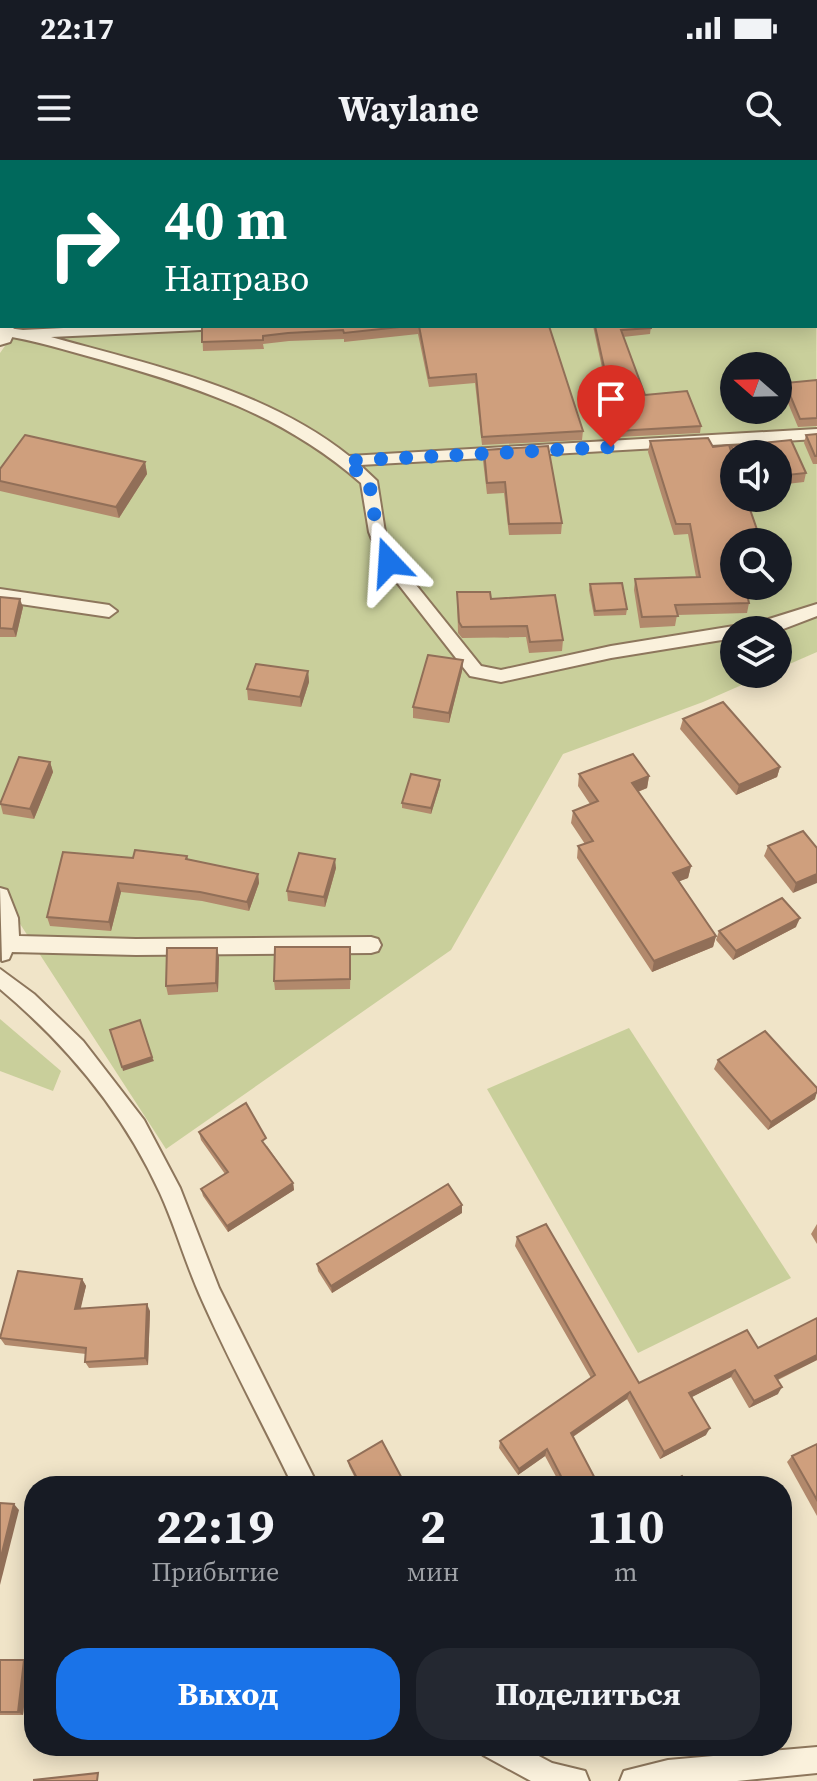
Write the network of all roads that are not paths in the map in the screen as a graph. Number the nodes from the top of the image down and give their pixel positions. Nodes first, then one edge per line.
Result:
1 (136, 328) edge
2 (5, 332) edge
3 (817, 434) edge
4 (345, 461) junction
5 (0, 595) edge
6 (817, 610) edge
7 (109, 611) dead end
8 (792, 620) edge
9 (720, 634) edge
10 (0, 896) edge
11 (371, 945) dead end
12 (4, 950) edge
13 (0, 977) edge
14 (301, 1476) edge
15 (511, 1756) edge
16 (817, 1760) edge
17 (575, 1781) edge
18 (634, 1781) edge

1 - 2 lane
2 - 4 lane
3 - 4 lane
4 - 9 lane
5 - 7 lane
6 - 8 lane
10 - 12 lane
11 - 12 lane
13 - 14 lane
15 - 17 lane
16 - 18 lane

